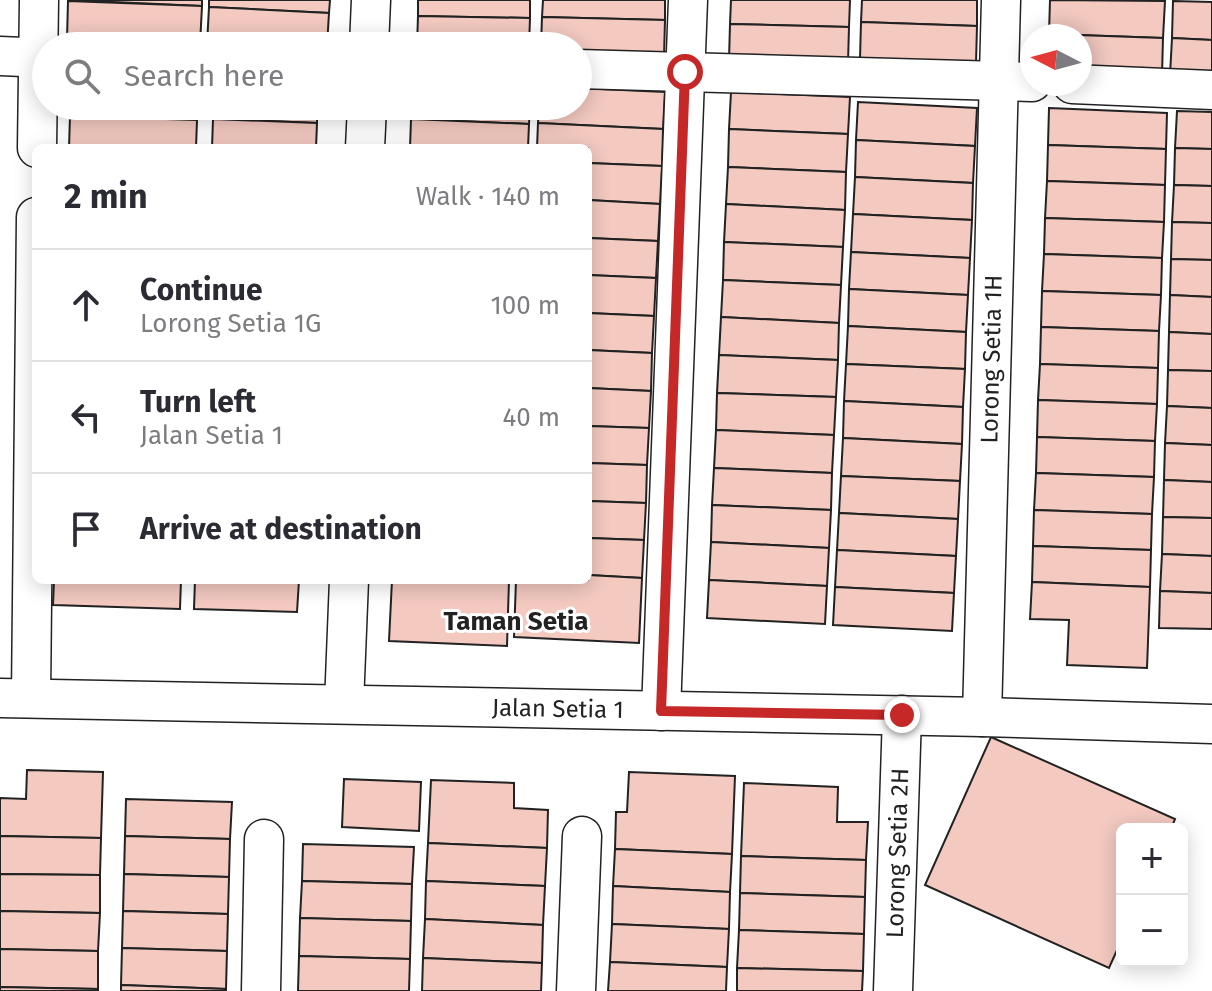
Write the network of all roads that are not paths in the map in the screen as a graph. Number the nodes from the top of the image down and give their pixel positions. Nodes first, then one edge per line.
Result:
1 (39, 0) edge
2 (371, 0) edge
3 (688, 0) edge
4 (1001, 0) edge
5 (41, 32) edge
6 (370, 32) edge
7 (0, 56) edge
8 (32, 58) edge
9 (592, 69) edge
10 (685, 72) junction
11 (1015, 82) edge
12 (1092, 85) edge
13 (1212, 90) edge
14 (39, 120) edge
15 (366, 120) edge
16 (37, 144) edge
17 (365, 144) edge
18 (32, 309) edge
19 (349, 584) edge
20 (15, 698) edge
21 (344, 704) junction
22 (661, 711) junction
23 (902, 715) junction
24 (982, 717) junction
25 (1212, 724) edge
26 (582, 836) dead end
27 (264, 839) dead end
28 (261, 991) edge
29 (576, 991) edge
30 (893, 991) edge

1 - 5 street
2 - 6 street
3 - 10 street
4 - 11 street, Lorong Setia 1H
7 - 8 street
9 - 10 street
10 - 11 street
10 - 22 street
11 - 24 street, Lorong Setia 1H
12 - 13 street
14 - 16 street
15 - 17 street
18 - 20 street
19 - 21 street
20 - 21 street, Jalan Setia 1
21 - 22 street, Jalan Setia 1
22 - 23 street, Jalan Setia 1
23 - 24 street, Jalan Setia 1
23 - 30 street, Lorong Setia 2H
24 - 25 street, Jalan Setia 1
26 - 29 street
27 - 28 street

